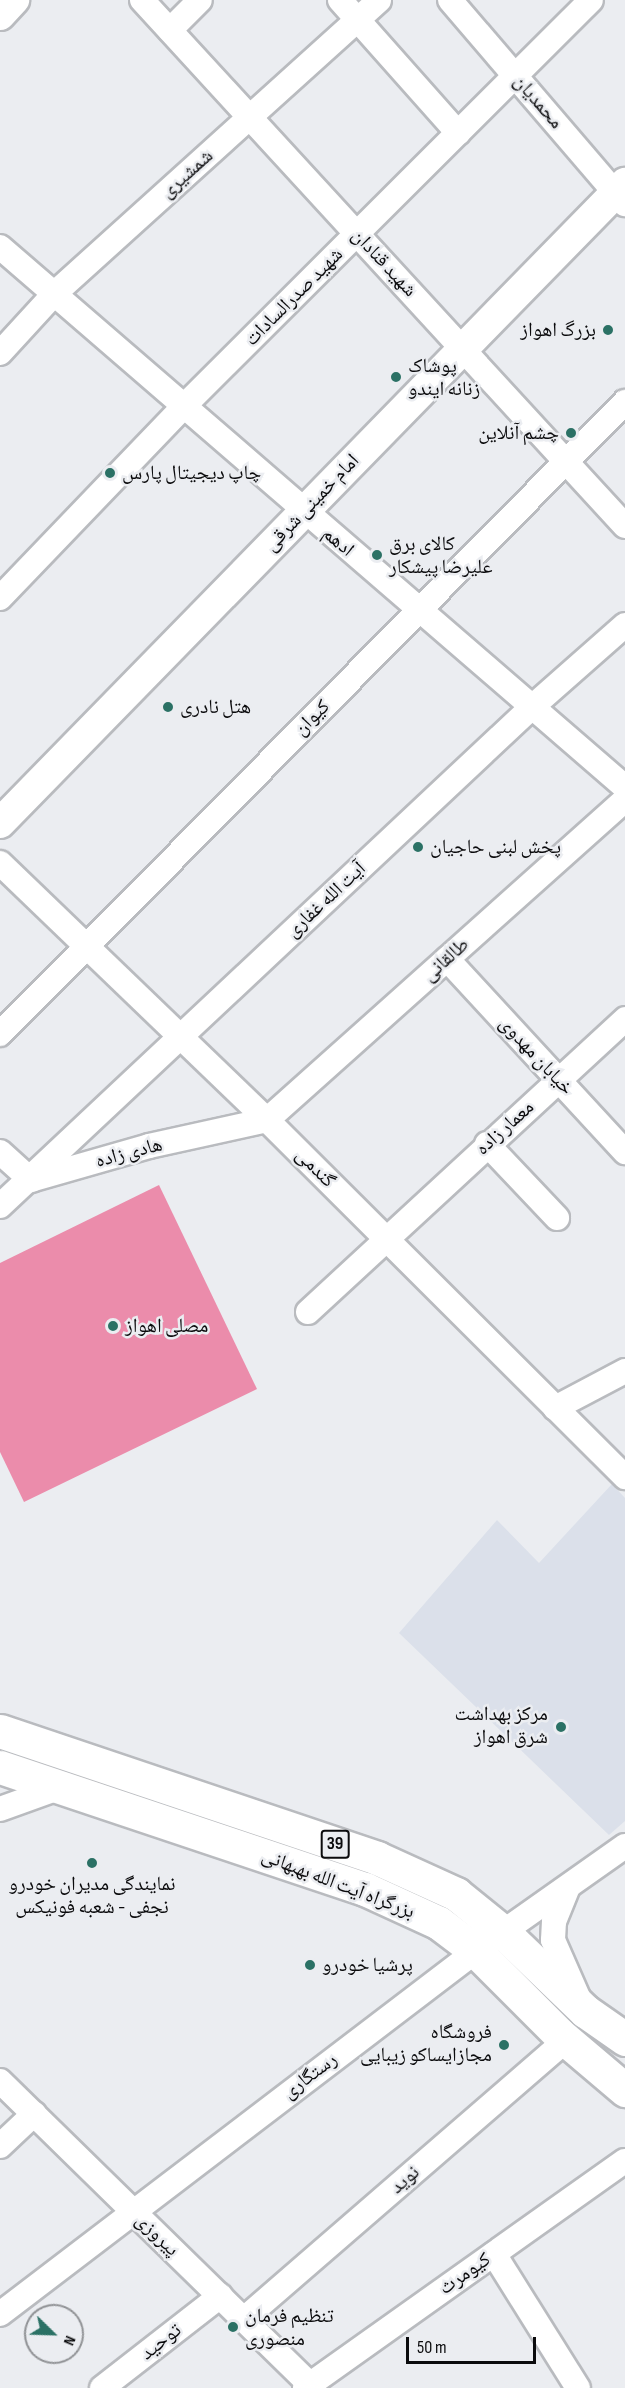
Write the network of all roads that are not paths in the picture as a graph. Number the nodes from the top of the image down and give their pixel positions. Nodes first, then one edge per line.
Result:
1 (14, 0) edge
2 (142, 0) edge
3 (200, 0) edge
4 (340, 0) edge
5 (379, 0) edge
6 (450, 0) edge
7 (591, 0) edge
8 (0, 15) edge
9 (358, 20) junction
10 (170, 30) junction
11 (515, 76) junction
12 (250, 117) junction
13 (458, 133) junction
14 (622, 193) edge
15 (357, 234) junction
16 (0, 247) edge
17 (54, 294) junction
18 (463, 349) junction
19 (0, 353) edge
20 (625, 402) edge
21 (183, 407) junction
22 (566, 462) junction
23 (303, 512) junction
24 (625, 526) edge
25 (0, 598) edge
26 (418, 610) junction
27 (625, 625) edge
28 (532, 707) junction
29 (625, 787) edge
30 (625, 800) edge
31 (0, 823) edge
32 (0, 863) edge
33 (86, 946) junction
34 (447, 959) junction
35 (625, 1019) edge
36 (0, 1034) edge
37 (181, 1037) junction
38 (558, 1080) junction
39 (267, 1120) junction
40 (487, 1144) junction
41 (0, 1152) edge
42 (625, 1152) edge
43 (31, 1180) junction
44 (0, 1206) edge
45 (557, 1218) dead end
46 (385, 1238) junction
47 (308, 1312) dead end
48 (625, 1371) edge
49 (555, 1408) junction
50 (622, 1470) edge
51 (0, 1731) edge
52 (0, 1767) edge
53 (61, 1787) junction
54 (0, 1809) edge
55 (625, 1846) edge
56 (377, 1858) junction
57 (568, 1887) junction
58 (365, 1889) junction
59 (503, 1932) junction
60 (476, 1951) junction
61 (585, 2011) junction
62 (625, 2039) edge
63 (566, 2040) junction
64 (0, 2081) edge
65 (625, 2090) edge
66 (34, 2114) junction
67 (0, 2146) edge
68 (625, 2161) edge
69 (132, 2210) junction
70 (494, 2254) junction
71 (220, 2296) junction
72 (0, 2314) edge
73 (243, 2319) junction
74 (310, 2387) edge
75 (102, 2388) edge
76 (578, 2388) edge

1 - 8 main road
2 - 10 street, شهید قنادان
3 - 10 street
4 - 9 street
5 - 9 street, شمشیری
6 - 11 street, محمدیان
7 - 11 street, شهید صدرالسادات
9 - 12 street, شمشیری
9 - 13 street
10 - 12 street, شهید قنادان
11 - 13 street, شهید صدرالسادات
11 - 14 street, محمدیان
12 - 15 street, شهید قنادان
12 - 17 street, شمشیری
13 - 15 street, شهید صدرالسادات
14 - 18 main road, امام خمینی شرقی
15 - 18 street, شهید قنادان
15 - 21 street, شهید صدرالسادات
16 - 17 street, ادهم
17 - 19 street, شمشیری
17 - 21 street, ادهم
18 - 22 street, شهید قنادان
18 - 23 main road, امام خمینی شرقی
20 - 22 street, کیوان
21 - 23 street, ادهم
21 - 25 street, شهید صدرالسادات
22 - 24 street, شهید قنادان
22 - 26 street, کیوان
23 - 26 street, ادهم
23 - 31 main road, امام خمینی شرقی
26 - 28 street, ادهم
26 - 33 street, کیوان
27 - 28 street, آیت الله غفاری
28 - 29 street, ادهم
28 - 37 street, آیت الله غفاری
30 - 34 street, طالقانی
32 - 33 street, گندمی
33 - 36 street, کیوان
33 - 37 street, گندمی
34 - 38 street, خیابان مهدوی
34 - 39 street, طالقانی
35 - 38 street, معمار زاده
37 - 39 street, گندمی
37 - 43 street, آیت الله غفاری
38 - 40 street, معمار زاده
38 - 42 street, خیابان مهدوی
39 - 43 street, هادی زاده
39 - 46 street, گندمی
40 - 45 street
40 - 46 street, معمار زاده
41 - 43 street
43 - 44 street, هادی زاده
46 - 47 street, معمار زاده
46 - 49 street, گندمی
48 - 49 street
49 - 50 street, گندمی
51 - 56 highway, بزرگراه آیت الله بهبهانی / 39
52 - 53 highway, بزرگراه آیت الله بهبهانی / 39
53 - 54 street
53 - 58 highway, بزرگراه آیت الله بهبهانی / 39
55 - 57 street, رستگاری
56 - 58 highway, 39
56 - 59 highway, بزرگراه آیت الله بهبهانی / 39
57 - 59 street, رستگاری
57 - 61 street
58 - 60 highway, بزرگراه آیت الله بهبهانی / 39
59 - 60 street, رستگاری
59 - 61 highway, بزرگراه آیت الله بهبهانی / 39
60 - 63 highway, بزرگراه آیت الله بهبهانی / 39
60 - 69 street, رستگاری
61 - 62 highway, بزرگراه آیت الله بهبهانی / 39
63 - 65 highway, بزرگراه آیت الله بهبهانی / 39
63 - 73 street, نوید
64 - 66 street, پیروزی
66 - 67 street
66 - 69 street, پیروزی
68 - 70 street, کیومرث
69 - 71 street, پیروزی
69 - 72 street, رستگاری
70 - 74 street, کیومرث
70 - 76 street
71 - 73 street, پیروزی
71 - 75 street, توحید
73 - 74 street, پیروزی

